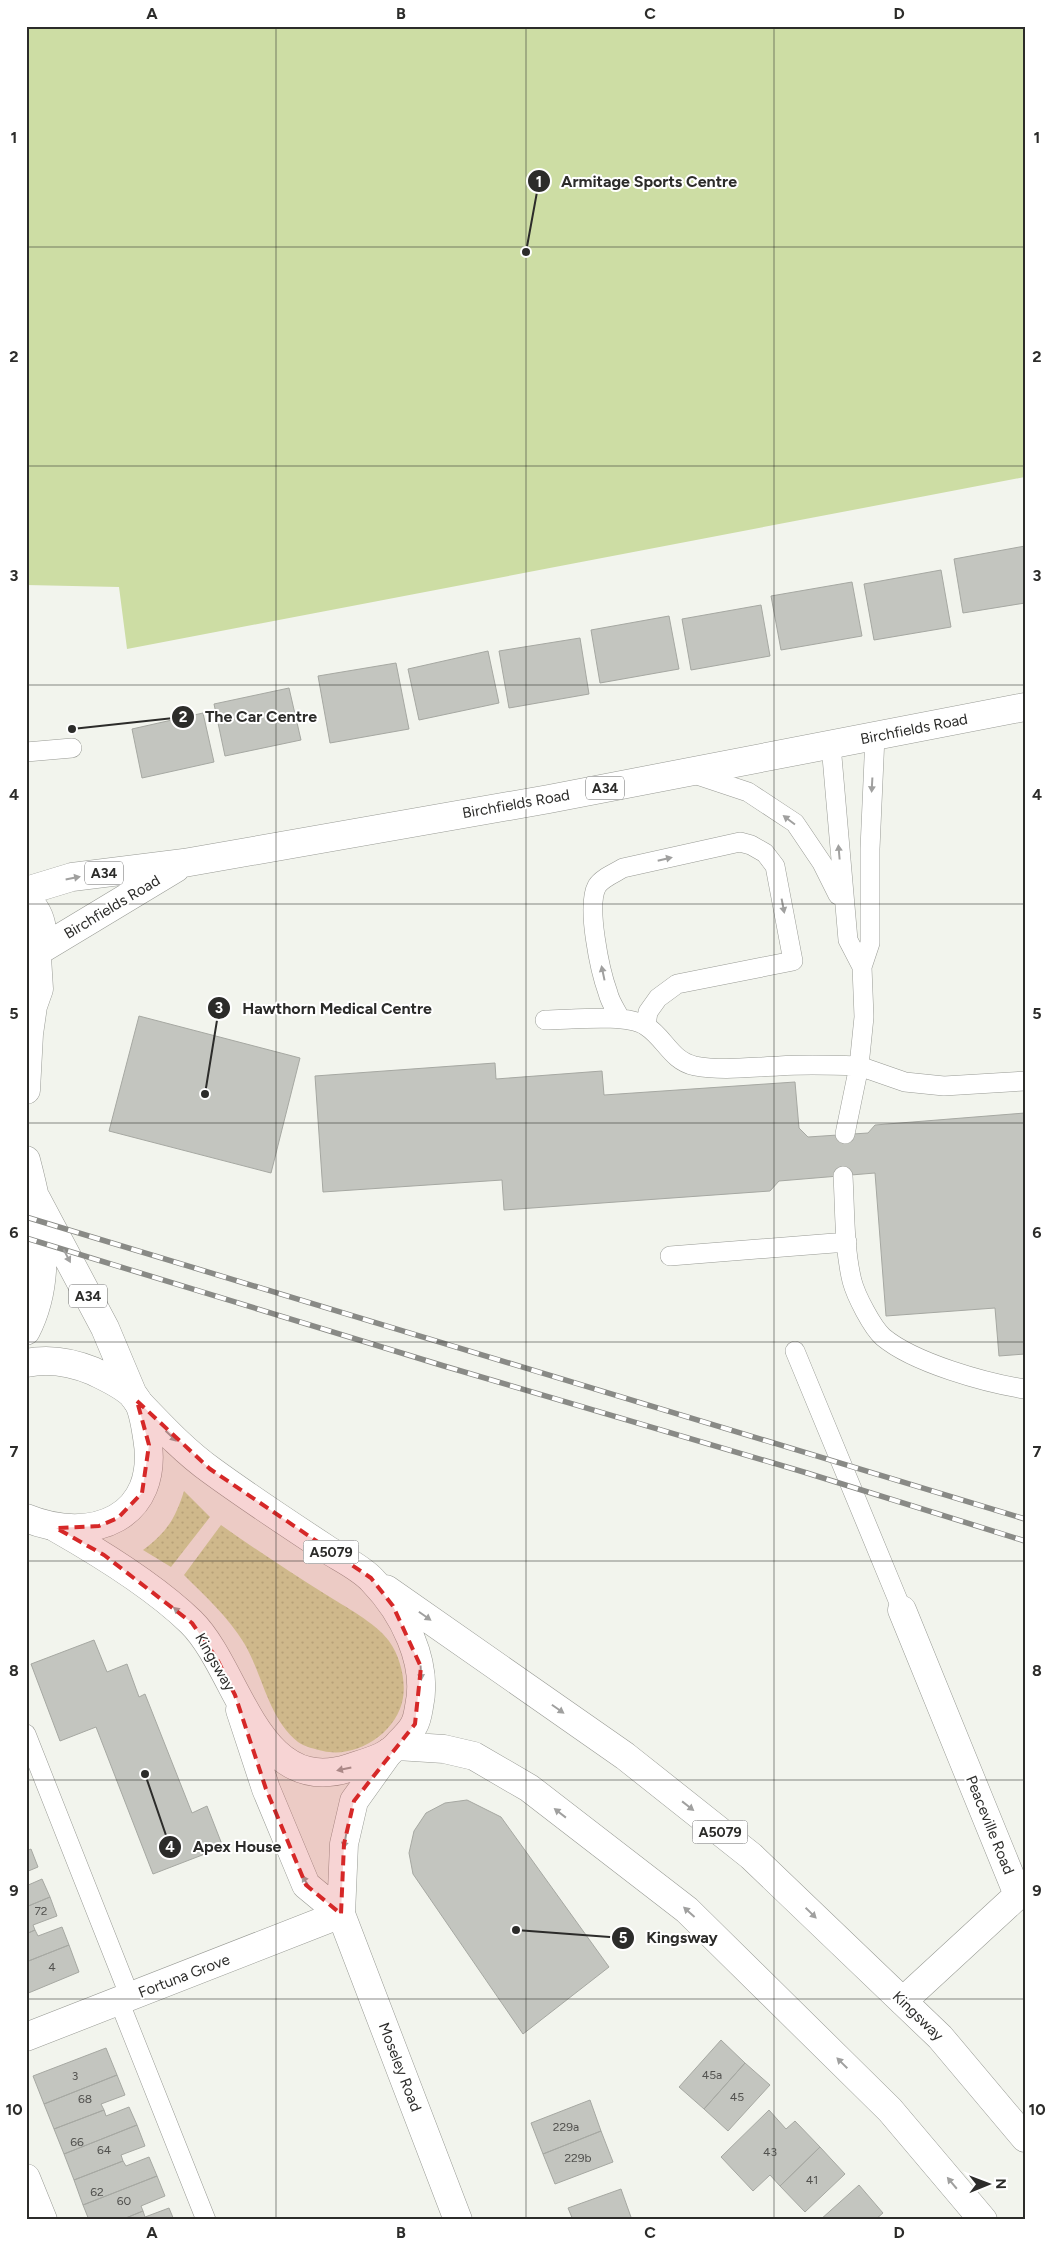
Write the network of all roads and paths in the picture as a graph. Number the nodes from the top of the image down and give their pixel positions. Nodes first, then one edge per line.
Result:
1 (1025, 708) edge
2 (875, 736) junction
3 (831, 745) junction
4 (72, 748) dead end
5 (26, 752) edge
6 (689, 773) junction
7 (184, 863) junction
8 (26, 891) edge
9 (26, 899) edge
10 (844, 904) junction
11 (35, 959) edge
12 (862, 967) junction
13 (620, 1018) junction
14 (545, 1020) dead end
15 (646, 1025) junction
16 (859, 1066) junction
17 (1025, 1081) edge
18 (26, 1090) edge
19 (845, 1134) dead end
20 (26, 1160) edge
21 (843, 1176) dead end
22 (36, 1198) junction
23 (847, 1242) junction
24 (670, 1256) dead end
25 (26, 1331) edge
26 (796, 1351) dead end
27 (26, 1363) edge
28 (1025, 1389) edge
29 (136, 1399) junction
30 (26, 1518) edge
31 (56, 1528) junction
32 (370, 1578) junction
33 (902, 1610) joint
34 (235, 1695) junction
35 (26, 1734) edge
36 (393, 1749) junction
37 (1021, 1895) edge
38 (341, 1914) junction
39 (124, 1999) junction
40 (903, 2001) junction
41 (26, 2037) edge
42 (1025, 2138) edge
43 (28, 2189) edge
44 (43, 2220) edge
45 (206, 2220) edge
46 (458, 2220) edge
47 (983, 2220) edge

1 - 2 main road, Birchfields Road / A34
2 - 3 main road, Birchfields Road / A34
2 -> 12 lane
3 - 6 main road, Birchfields Road / A34
10 -> 3 lane
4 - 5 lane
6 - 7 main road, Birchfields Road / A34
10 -> 6 lane
8 -> 7 main road, Birchfields Road / A34
7 - 11 main road, Birchfields Road / A34
9 - 11 main road
10 - 12 lane
11 - 18 main road
12 - 16 lane
13 - 14 lane
13 - 15 lane
13 -> 15 lane
15 - 16 lane
16 - 17 lane
16 - 19 lane
20 - 22 main road, A34
21 - 23 lane
22 - 25 main road, A34
22 -> 29 main road, A34
23 - 24 lane
23 - 28 lane
26 - 33 lane
27 - 29 main road
29 - 31 main road, A34
29 -> 32 main road, Kingsway / A5079
30 - 31 main road, A34
34 -> 31 main road, Kingsway / A5079
32 -> 36 main road, Kingsway / A5079
32 -> 40 main road, Kingsway / A5079
33 - 37 main road, Peaceville Road
36 -> 34 main road, Kingsway / A5079
38 -> 34 main road, Moseley Road
35 - 39 lane
36 -> 38 main road, Moseley Road
47 -> 36 main road, Kingsway / A5079
37 - 40 main road, Peaceville Road
38 - 39 main road, Fortuna Grove
38 - 46 main road, Moseley Road
39 - 41 main road, Fortuna Grove
39 - 45 lane
40 - 42 main road, Kingsway / A5079
43 - 44 main road

